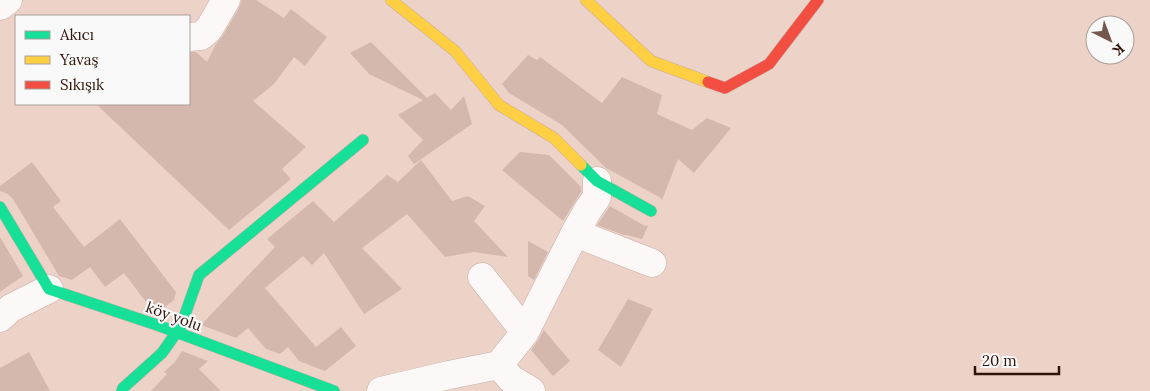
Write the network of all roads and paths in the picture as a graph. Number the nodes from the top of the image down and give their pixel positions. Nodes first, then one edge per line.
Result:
1 (8, 0) edge
2 (226, 0) edge
3 (391, 0) edge
4 (586, 0) edge
5 (818, 0) edge
6 (0, 6) edge
7 (190, 37) edge
8 (363, 140) dead end
9 (597, 180) junction
10 (0, 207) edge
11 (651, 211) dead end
12 (575, 233) junction
13 (652, 263) dead end
14 (482, 277) dead end
15 (49, 289) junction
16 (0, 318) edge
17 (177, 332) junction
18 (525, 332) junction
19 (499, 365) junction
20 (122, 391) edge
21 (334, 391) edge
22 (381, 391) edge
23 (531, 391) edge

1 - 6 street
2 - 7 street
3 - 9 street
4 - 5 street
8 - 17 street
9 - 11 street
9 - 12 street
10 - 15 street
12 - 13 street
12 - 18 street
14 - 18 street
15 - 16 street
15 - 17 street, köy yolu
17 - 20 street
17 - 21 street, köy yolu
18 - 19 street
19 - 22 street
19 - 23 street

